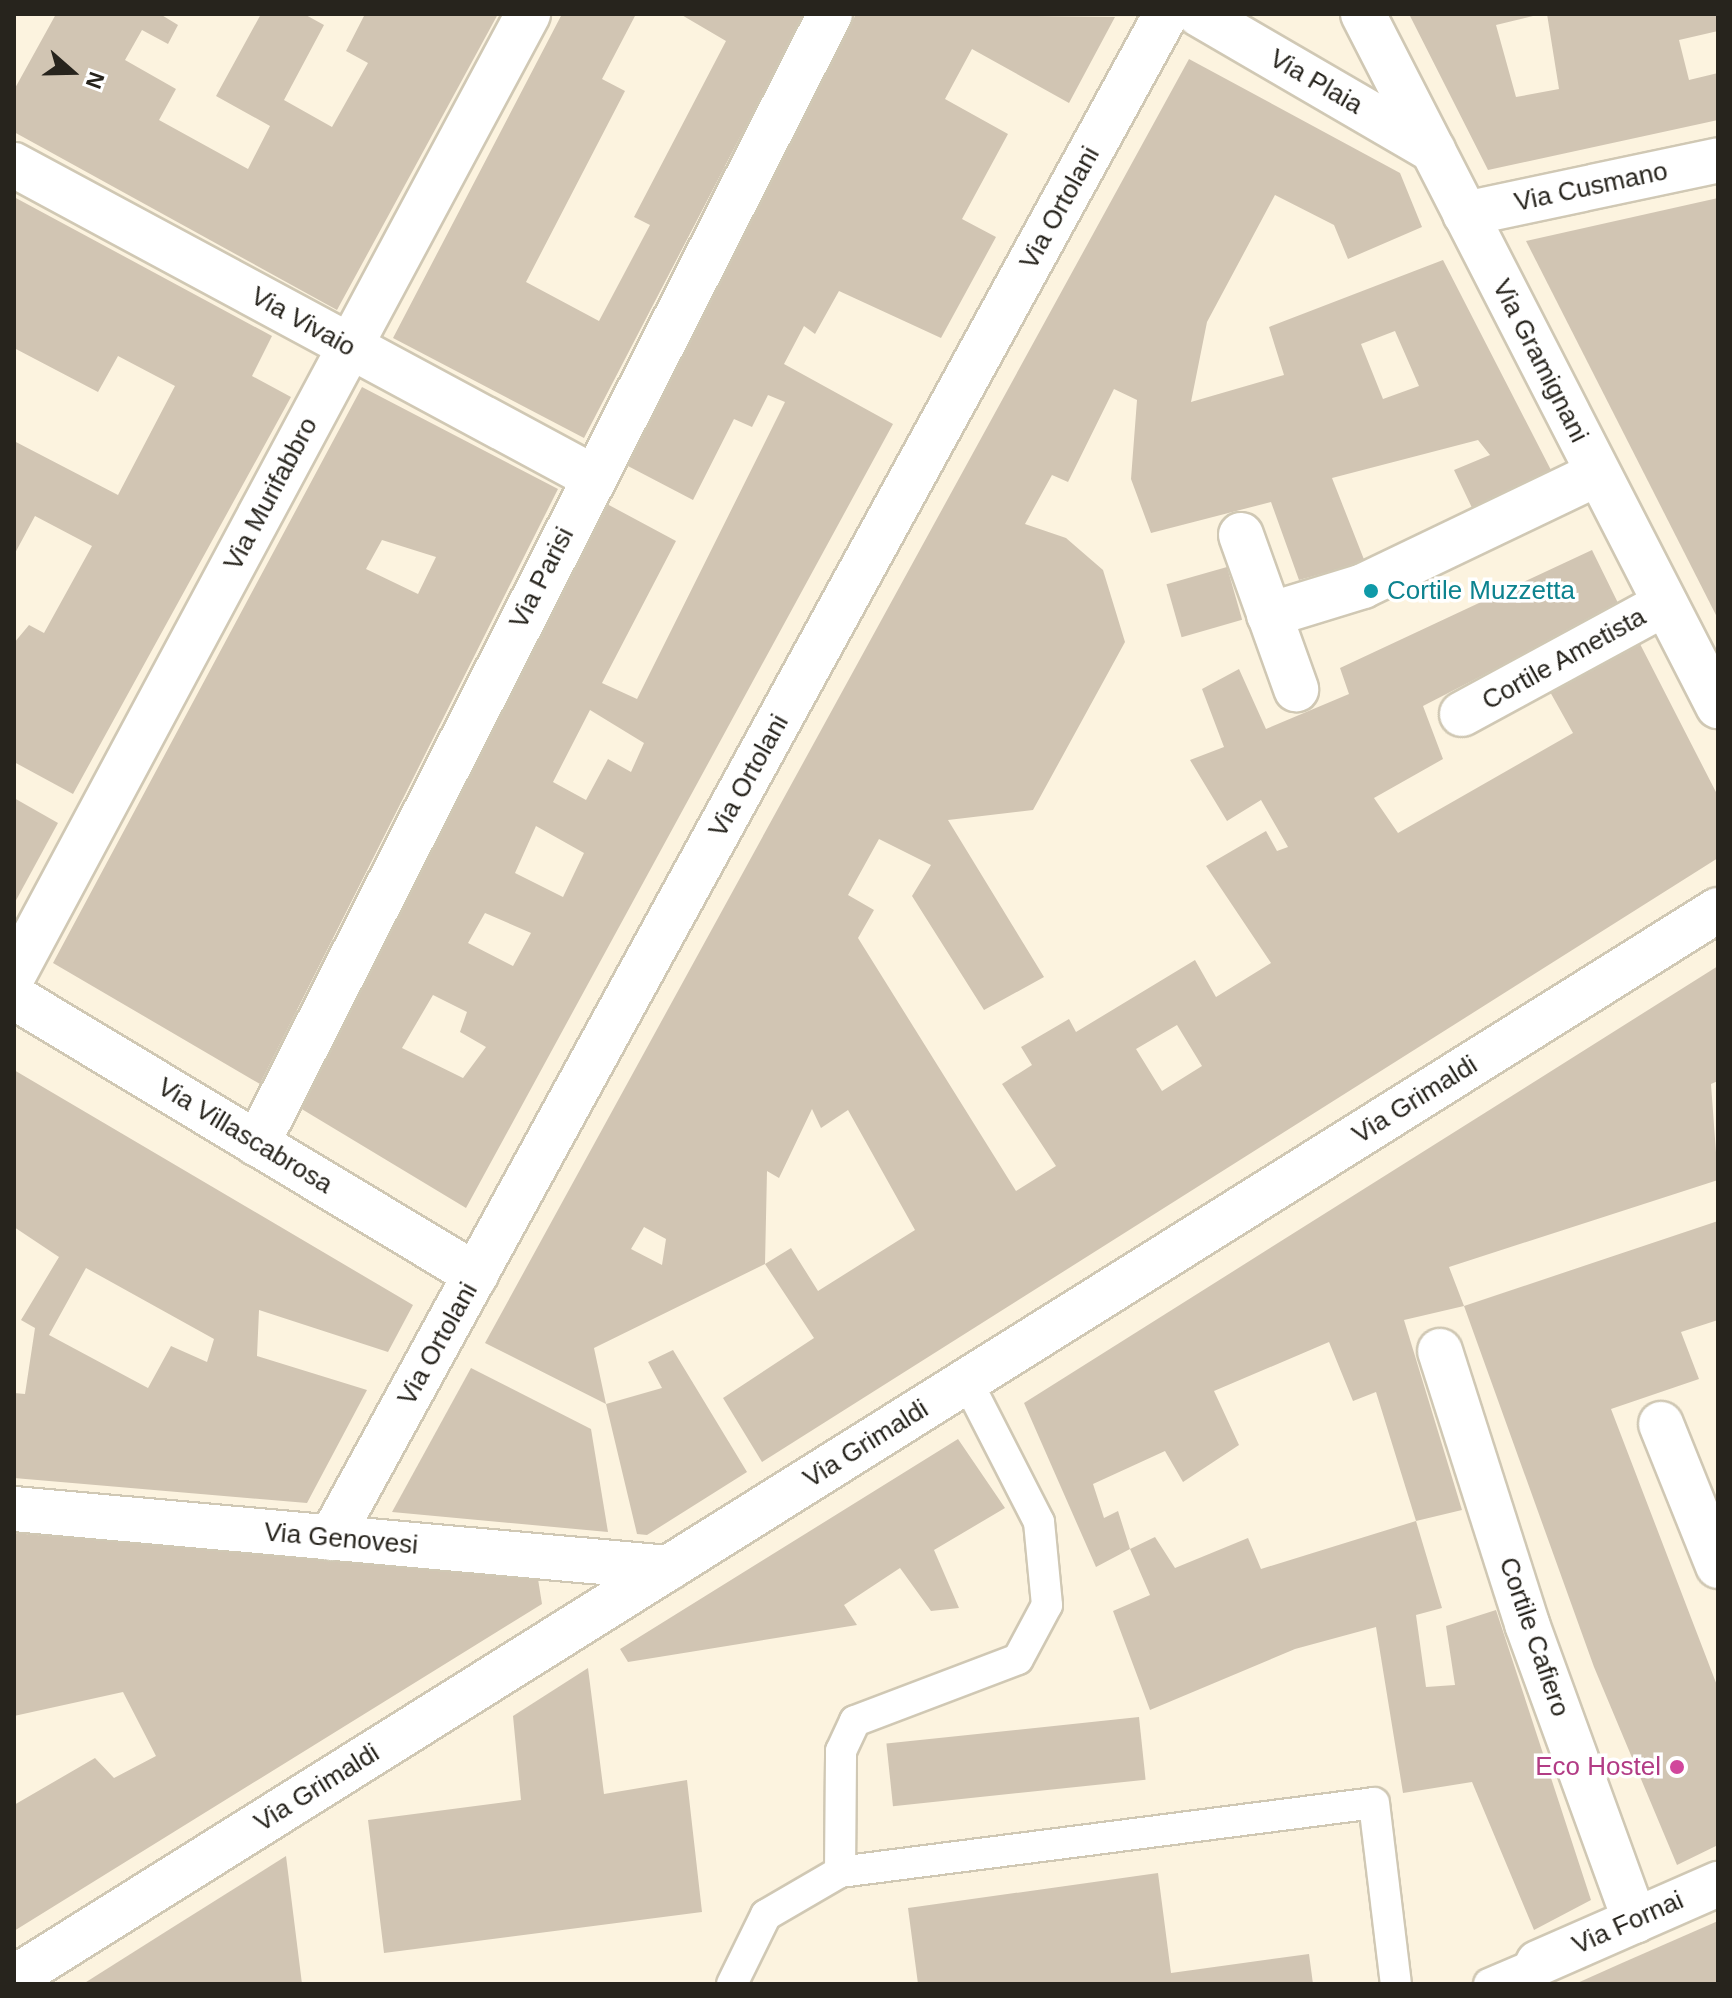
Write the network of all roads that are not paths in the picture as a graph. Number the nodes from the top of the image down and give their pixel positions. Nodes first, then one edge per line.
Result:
1 (528, 14) edge
2 (830, 14) edge
3 (1166, 14) edge
4 (1199, 14) edge
5 (1363, 14) edge
6 (1433, 150) junction
7 (1718, 160) edge
8 (14, 165) edge
9 (1465, 214) junction
10 (349, 348) junction
11 (1597, 474) junction
12 (593, 477) junction
13 (1241, 535) dead end
14 (1665, 604) junction
15 (1269, 615) junction
16 (1296, 689) dead end
17 (1718, 706) edge
18 (1462, 714) dead end
19 (1718, 910) edge
20 (14, 974) edge
21 (14, 997) edge
22 (257, 1144) junction
23 (476, 1275) junction
24 (1440, 1351) dead end
25 (967, 1381) junction
26 (1661, 1424) dead end
27 (14, 1509) edge
28 (331, 1538) junction
29 (1718, 1566) edge
30 (668, 1568) junction
31 (840, 1872) junction
32 (1718, 1884) edge
33 (1635, 1921) junction
34 (1538, 1963) joint
35 (14, 1978) edge
36 (732, 1984) edge
37 (1396, 1984) edge
38 (1489, 1984) edge

1 - 10 street, Via Murifabbro
2 - 12 street, Via Parisi
3 - 23 street, Via Ortolani
4 - 6 street, Via Plaia
5 - 6 street, Via Gramignani
6 - 9 street, Via Gramignani
7 - 9 street, Via Cusmano
8 - 10 street, Via Vivaio
9 - 11 street, Via Gramignani
10 - 12 street, Via Vivaio
10 - 20 street, Via Murifabbro
11 - 14 street, Via Gramignani
11 - 15 street
12 - 22 street, Via Parisi
13 - 15 street
14 - 17 street, Via Gramignani
14 - 18 street, Cortile Ametista
15 - 16 street
19 - 25 street, Via Grimaldi
21 - 22 street, Via Villascabrosa
22 - 23 street, Via Villascabrosa
23 - 28 street, Via Ortolani
24 - 33 street, Cortile Cafiero
25 - 30 street, Via Grimaldi
25 - 31 lane
26 - 29 street
27 - 28 street, Via Genovesi
28 - 30 street, Via Genovesi
30 - 35 street, Via Grimaldi
31 - 36 lane
31 - 37 lane
32 - 33 street, Via Fornai
33 - 34 street, Via Fornai
34 - 38 lane

